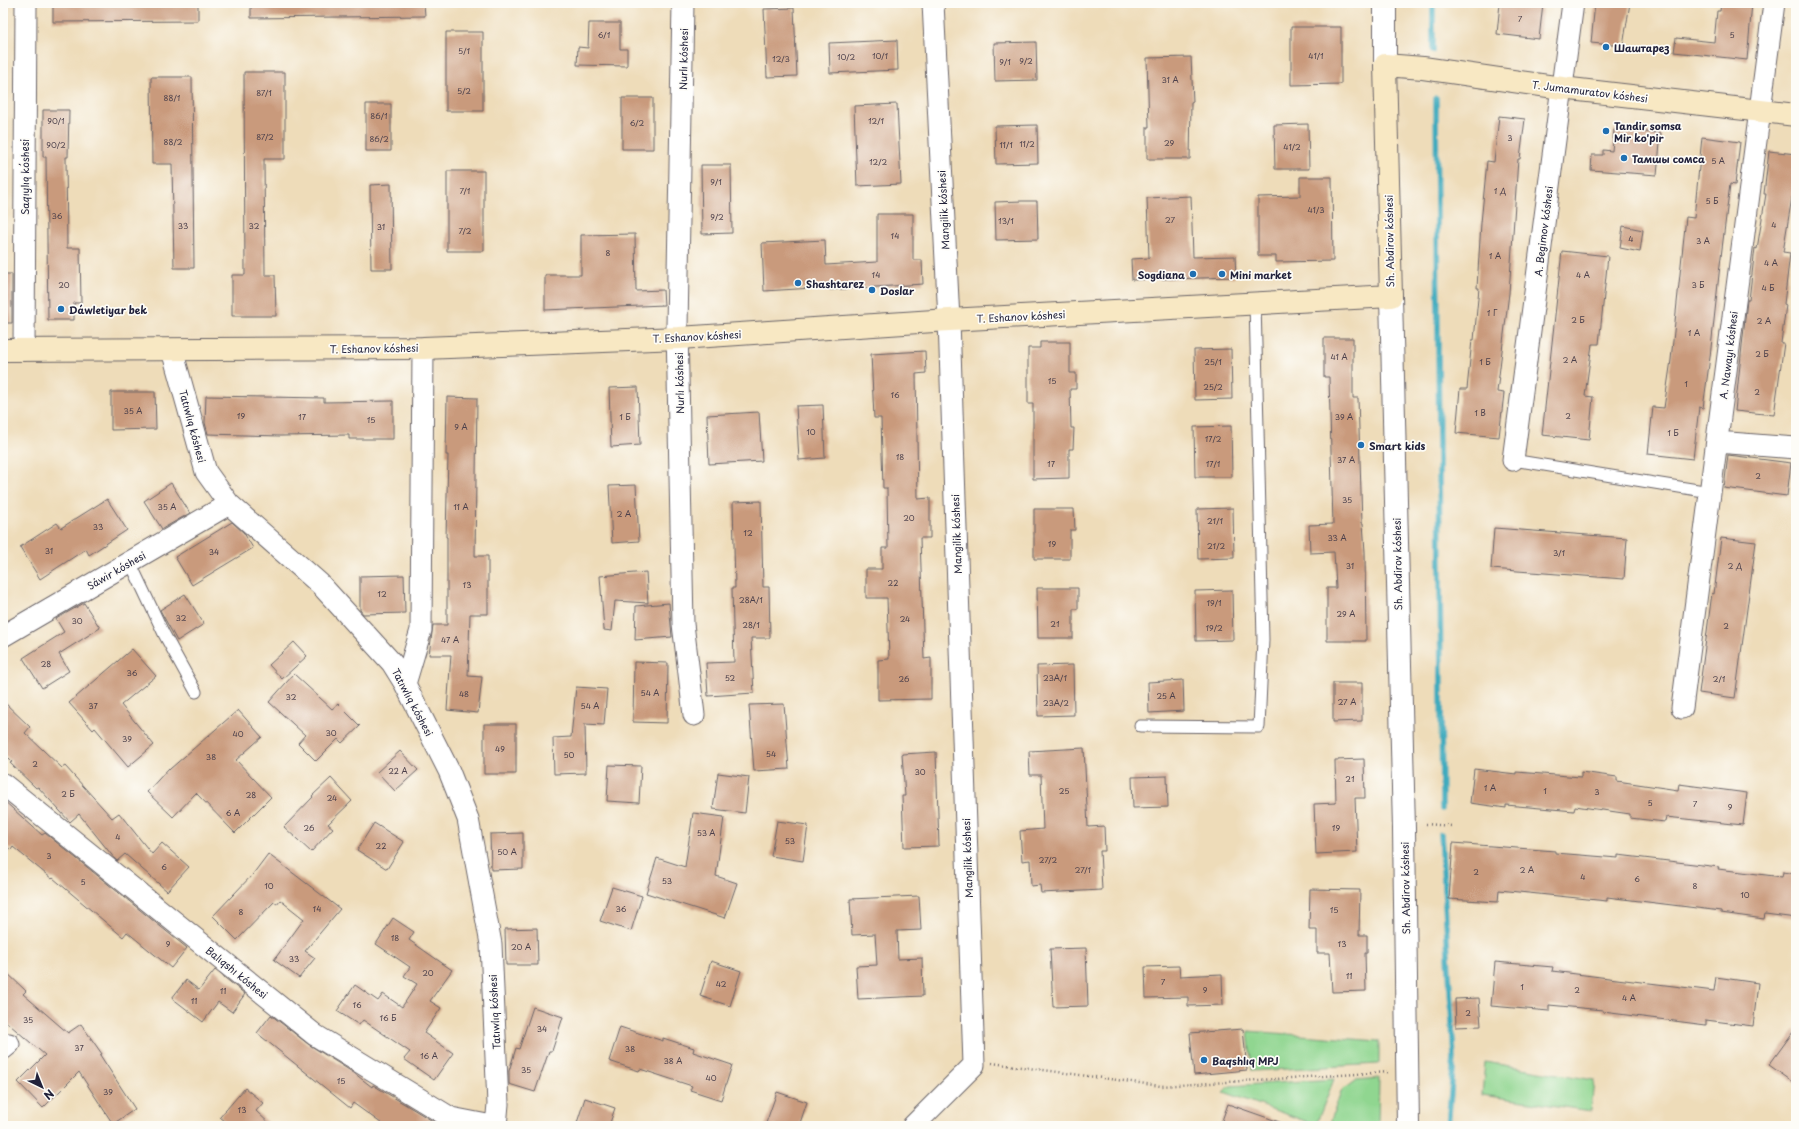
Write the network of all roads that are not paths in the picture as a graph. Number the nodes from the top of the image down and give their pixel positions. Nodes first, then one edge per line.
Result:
1 (26, 3) edge
2 (683, 3) edge
3 (933, 3) edge
4 (1384, 3) edge
5 (1572, 3) edge
6 (1774, 3) edge
7 (1385, 65) junction
8 (1562, 88) junction
9 (1760, 111) junction
10 (1796, 115) edge
11 (1391, 296) junction
12 (1255, 302) junction
13 (949, 320) junction
14 (678, 338) junction
15 (423, 348) junction
16 (14, 350) edge
17 (172, 350) junction
18 (1717, 442) junction
19 (1796, 448) edge
20 (1513, 460) joint
21 (1710, 492) junction
22 (229, 504) junction
23 (130, 562) junction
24 (3, 636) edge
25 (405, 684) junction
26 (196, 692) dead end
27 (1682, 708) dead end
28 (694, 715) dead end
29 (1140, 726) dead end
30 (3, 784) edge
31 (492, 1126) edge
32 (496, 1126) edge
33 (913, 1126) edge
34 (1408, 1126) edge

1 - 16 street, Saqıylıq kóshesi
2 - 14 street, Nurlı kóshesi
3 - 13 street, Mangilik kóshesi
4 - 7 street, Sh. Abdirov kóshesi
5 - 8 street, A. Begimov kóshesi
6 - 9 street, A. Nawayı kóshesi
7 - 8 main road, T. Jumamuratov kóshesi
7 - 11 main road, Sh. Abdirov kóshesi
8 - 9 main road, T. Jumamuratov kóshesi
8 - 20 street, A. Begimov kóshesi
9 - 10 main road, T. Jumamuratov kóshesi
9 - 18 street, A. Nawayı kóshesi
11 - 12 main road, T. Eshanov kóshesi
11 - 34 street, Sh. Abdirov kóshesi
12 - 13 main road, T. Eshanov kóshesi
12 - 29 lane
13 - 14 main road, T. Eshanov kóshesi
13 - 33 street, Mangilik kóshesi
14 - 15 main road, T. Eshanov kóshesi
14 - 28 street, Nurlı kóshesi
15 - 17 main road, T. Eshanov kóshesi
15 - 25 street
16 - 17 main road, T. Eshanov kóshesi
17 - 22 street, Tatıwlıq kóshesi
18 - 19 street
18 - 21 street, A. Nawayı kóshesi
20 - 21 lane
21 - 27 street, A. Nawayı kóshesi
22 - 23 street, Sáwir kóshesi
22 - 25 street, Tatıwlıq kóshesi
23 - 24 street, Sáwir kóshesi
23 - 26 lane
25 - 32 street, Tatıwlıq kóshesi
30 - 31 street, Balıqshı kóshesi

